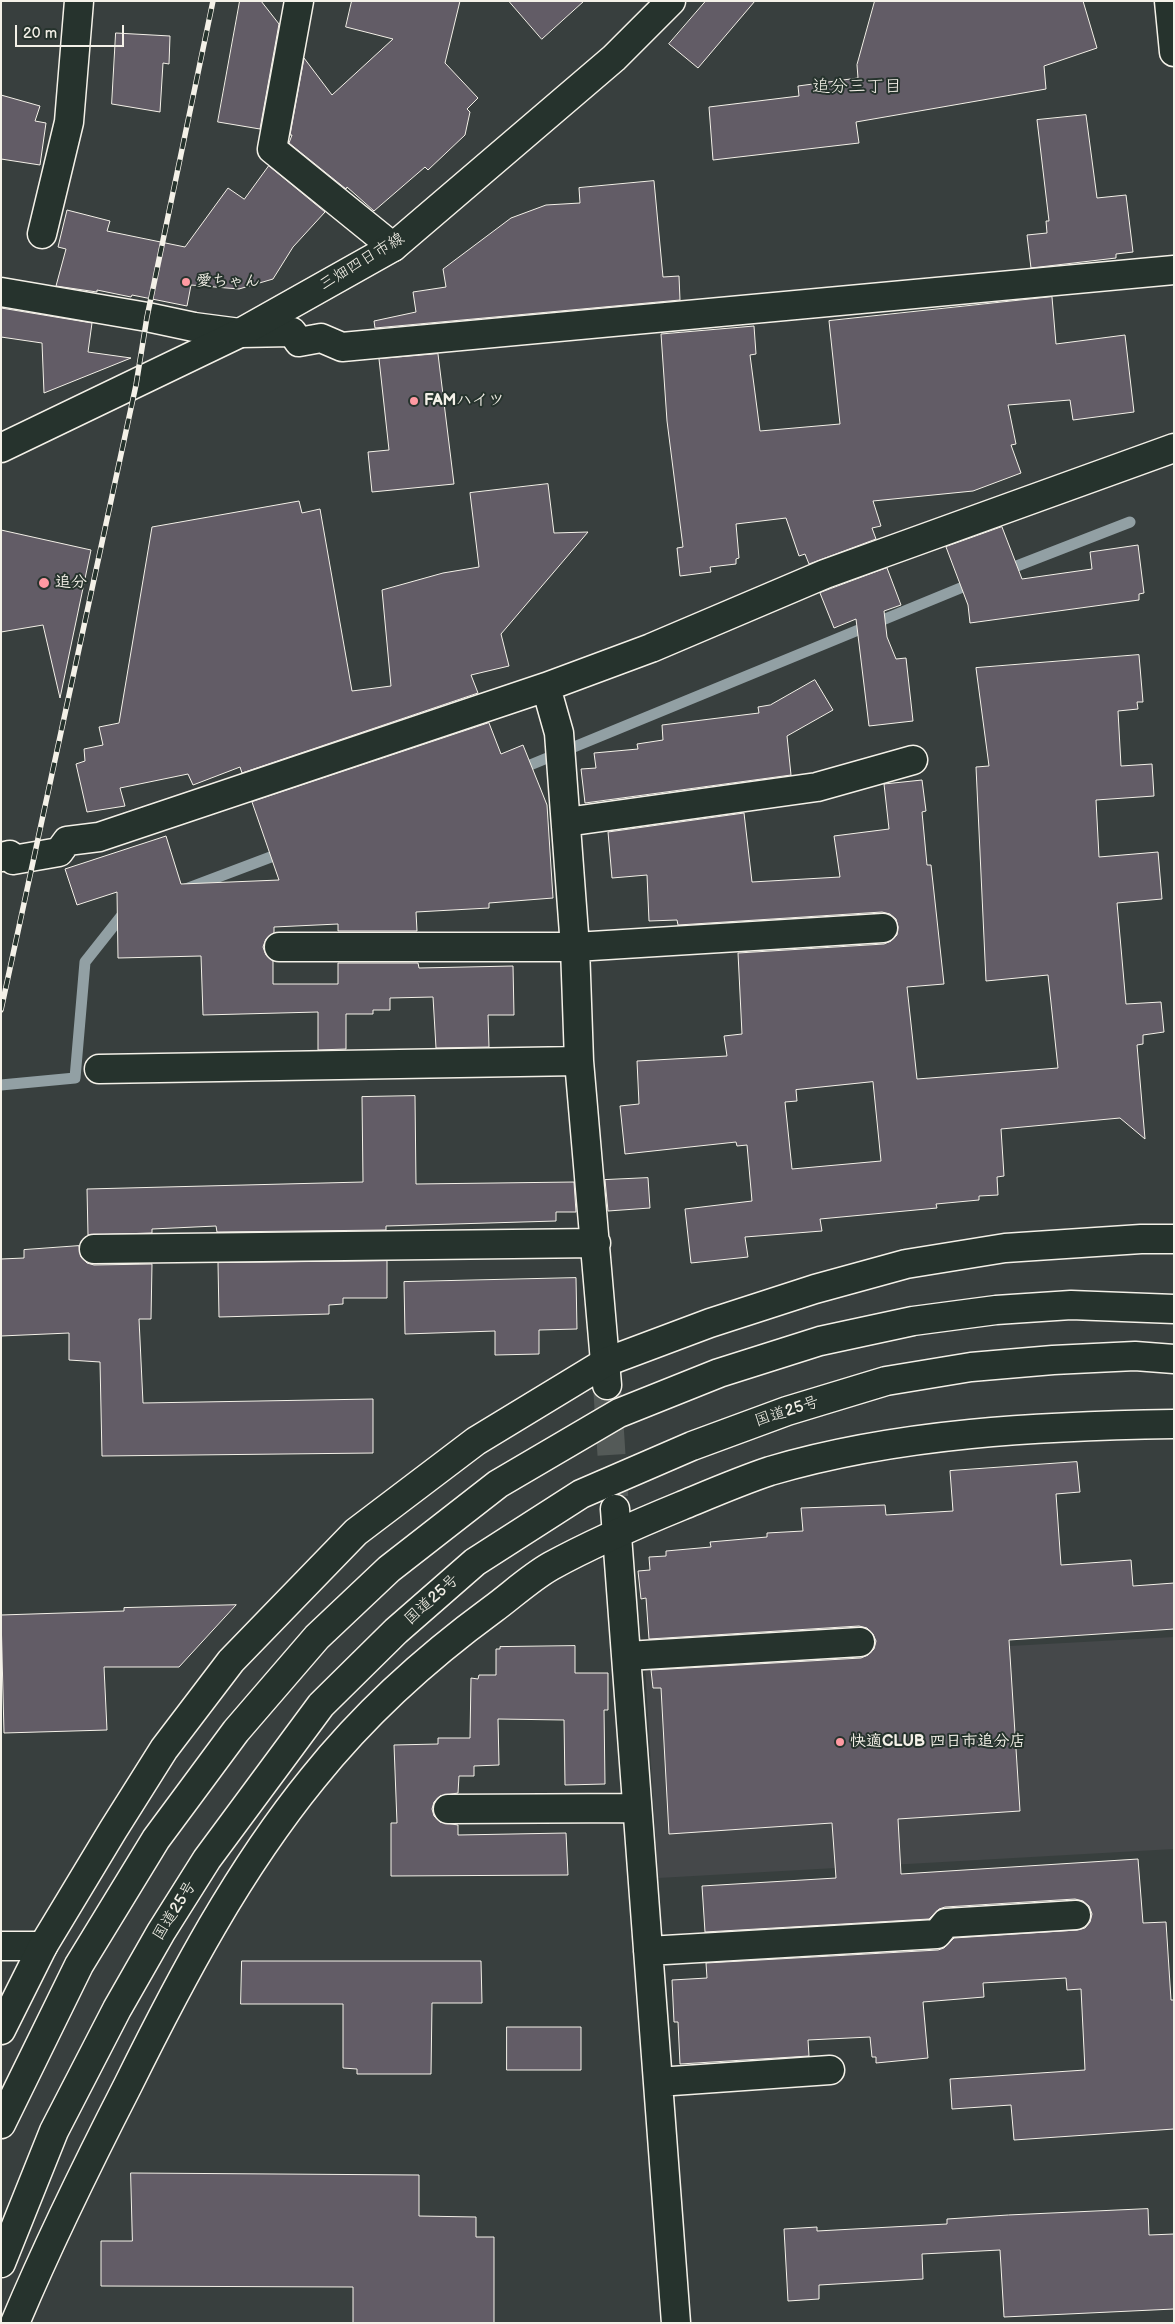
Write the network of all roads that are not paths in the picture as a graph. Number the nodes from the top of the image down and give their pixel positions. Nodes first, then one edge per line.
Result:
1 (79, 1) edge
2 (299, 1) edge
3 (671, 1) edge
4 (1169, 1) edge
5 (1174, 52) edge
6 (42, 234) dead end
7 (393, 247) junction
8 (1174, 270) edge
9 (1, 292) edge
10 (240, 333) junction
11 (1, 448) edge
12 (1174, 448) edge
13 (546, 687) junction
14 (913, 760) dead end
15 (566, 822) junction
16 (1, 857) edge
17 (883, 928) dead end
18 (279, 946) dead end
19 (575, 947) junction
20 (579, 1061) junction
21 (99, 1069) dead end
22 (1174, 1239) edge
23 (596, 1243) junction
24 (94, 1249) dead end
25 (1174, 1309) edge
26 (1174, 1359) edge
27 (606, 1374) junction
28 (1174, 1424) edge
29 (617, 1520) junction
30 (860, 1642) dead end
31 (627, 1656) junction
32 (636, 1808) junction
33 (448, 1810) dead end
34 (1076, 1914) dead end
35 (1, 1946) edge
36 (43, 1946) junction
37 (648, 1951) junction
38 (1, 2030) edge
39 (830, 2070) dead end
40 (658, 2082) junction
41 (1, 2124) edge
42 (1, 2263) edge
43 (19, 2321) edge
44 (676, 2323) edge

1 - 6 main road
2 - 7 main road
3 - 7 main road, 三畑四日市線
4 - 5 main road
7 - 10 main road, 三畑四日市線
8 - 10 main road
9 - 10 main road
10 - 11 main road, 三畑四日市線
12 - 13 main road
13 - 15 main road
13 - 16 main road
14 - 15 main road
15 - 19 main road
17 - 19 main road
18 - 19 main road
19 - 20 main road
20 - 21 main road
20 - 23 main road
22 - 27 main road
23 - 24 main road
23 - 27 main road
25 - 41 main road
26 - 42 main road, 国道25号
27 - 36 main road
28 - 29 main road
29 - 31 main road
29 - 43 main road
30 - 31 main road
31 - 32 main road
32 - 33 main road
32 - 37 main road
34 - 37 main road
35 - 36 main road
36 - 38 main road
37 - 40 main road
39 - 40 main road
40 - 44 main road

